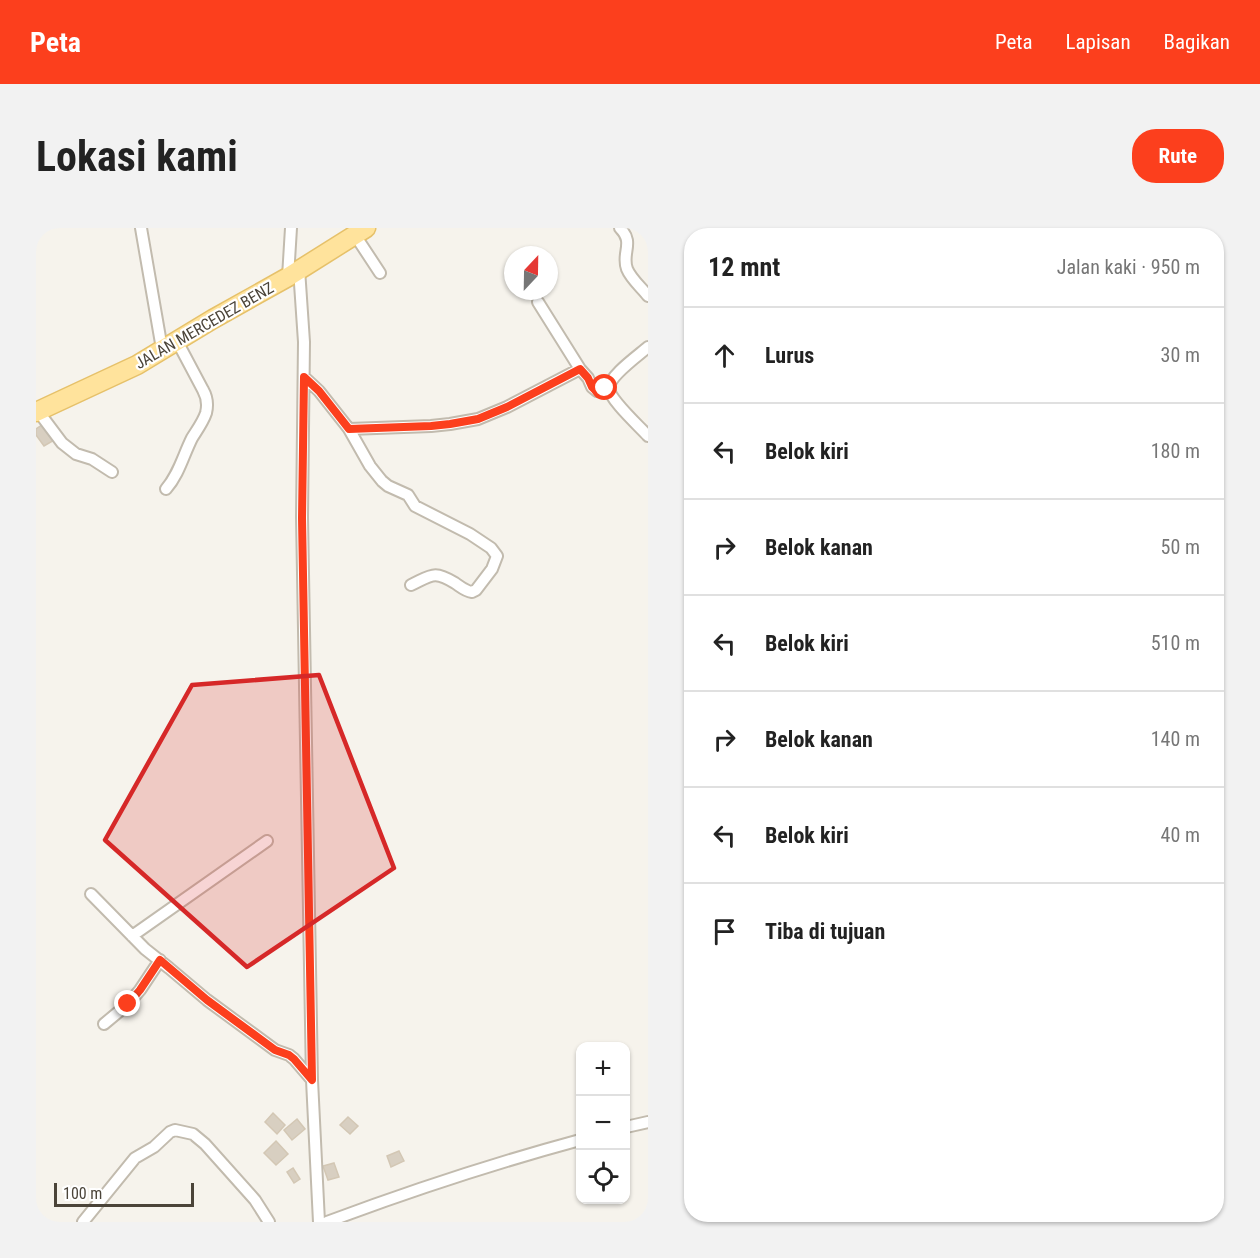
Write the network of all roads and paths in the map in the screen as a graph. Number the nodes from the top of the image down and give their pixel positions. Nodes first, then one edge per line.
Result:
1 (141, 228) edge
2 (291, 228) edge
3 (620, 228) edge
4 (360, 231) edge
5 (293, 273) junction
6 (380, 273) dead end
7 (648, 296) edge
8 (538, 302) dead end
9 (169, 345) junction
10 (648, 347) edge
11 (580, 369) junction
12 (304, 377) junction
13 (609, 387) junction
14 (37, 412) edge
15 (349, 429) junction
16 (648, 436) edge
17 (112, 472) dead end
18 (166, 489) dead end
19 (411, 585) dead end
20 (267, 841) dead end
21 (91, 894) dead end
22 (132, 936) junction
23 (160, 960) junction
24 (104, 1024) dead end
25 (312, 1080) junction
26 (648, 1122) edge
27 (630, 1126) edge
28 (576, 1141) edge
29 (83, 1222) edge
30 (269, 1222) edge
31 (319, 1222) edge
32 (327, 1222) edge

1 - 9 street
2 - 5 street
3 - 7 street
4 - 5 main road, JALAN MERCEDEZ BENZ
4 - 6 street
5 - 9 main road, JALAN MERCEDEZ BENZ
5 - 12 street
8 - 11 street
9 - 14 main road, JALAN MERCEDEZ BENZ
9 - 18 street
10 - 13 street
11 - 13 street
11 - 15 street
12 - 15 street
12 - 25 street
13 - 16 street
14 - 17 street
15 - 19 street
20 - 22 street
21 - 22 street
22 - 23 street
23 - 24 street
23 - 25 street
25 - 31 street
26 - 27 street
28 - 32 street
29 - 30 street

